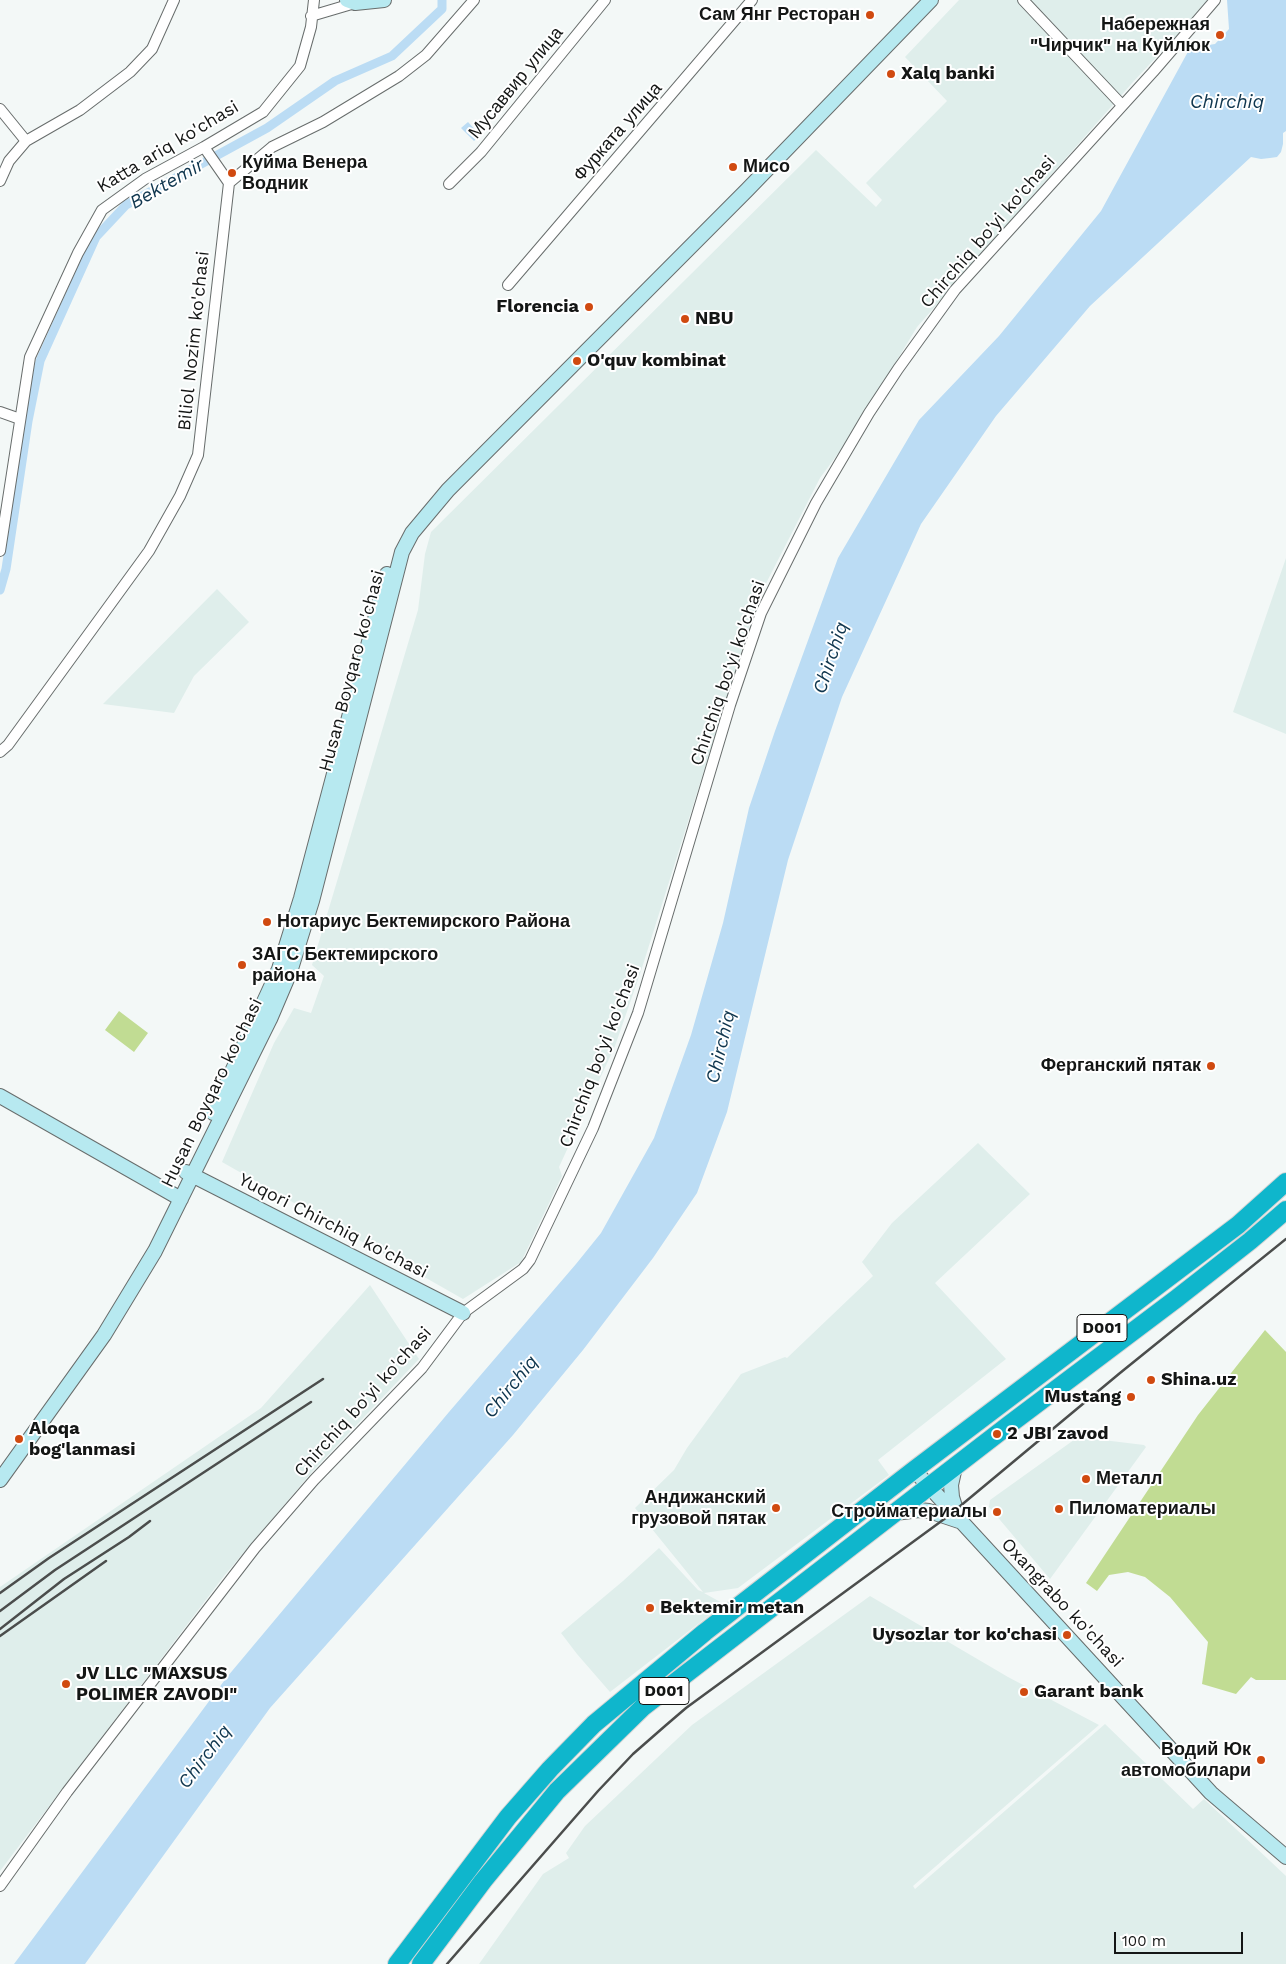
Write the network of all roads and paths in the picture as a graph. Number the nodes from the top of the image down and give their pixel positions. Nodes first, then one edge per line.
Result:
1 (174, 0) edge
2 (314, 0) edge
3 (384, 0) edge
4 (474, 0) edge
5 (605, 0) edge
6 (752, 0) edge
7 (918, 0) edge
8 (931, 0) edge
9 (1023, 0) edge
10 (1215, 0) edge
11 (351, 1) edge
12 (311, 16) junction
13 (1122, 104) junction
14 (0, 109) edge
15 (26, 141) junction
16 (204, 147) junction
17 (0, 180) edge
18 (229, 183) junction
19 (449, 184) dead end
20 (508, 284) dead end
21 (0, 412) edge
22 (20, 418) junction
23 (0, 551) edge
24 (0, 752) edge
25 (306, 900) junction
26 (0, 1096) edge
27 (189, 1174) junction
28 (1284, 1188) edge
29 (178, 1197) junction
30 (1286, 1210) edge
31 (463, 1313) junction
32 (100, 1332) junction
33 (0, 1466) edge
34 (955, 1467) junction
35 (914, 1470) junction
36 (0, 1480) edge
37 (930, 1487) junction
38 (895, 1513) junction
39 (960, 1521) junction
40 (1286, 1857) edge
41 (0, 1886) edge
42 (397, 1964) edge
43 (421, 1964) edge

1 - 15 street
2 - 12 street, Katta ariq ko'chasi
3 - 11 main road
4 - 18 street
5 - 19 street, Мусаввир улица
6 - 20 street, Фурката улица
7 - 25 main road, Husan Boyqaro ko'chasi
8 - 25 main road, Husan Boyqaro ko'chasi
9 - 13 street
10 - 13 street, Chirchiq bo'yi ko'chasi
11 - 12 street
12 - 16 street, Katta ariq ko'chasi
13 - 31 street, Chirchiq bo'yi ko'chasi
14 - 15 street
15 - 17 street
16 - 18 street
16 - 22 street, Katta ariq ko'chasi
18 - 24 street, Biliol Nozim ko'chasi
21 - 22 street
22 - 23 street, Katta ariq ko'chasi
25 - 27 main road, Husan Boyqaro ko'chasi
26 - 29 main road
27 - 29 main road, Husan Boyqaro ko'chasi
27 - 31 main road, Yuqori Chirchiq ko'chasi
28 - 35 highway, D001
29 - 32 main road, Husan Boyqaro ko'chasi
30 - 34 highway, D001
31 - 41 street, Chirchiq bo'yi ko'chasi
32 - 33 main road, Husan Boyqaro ko'chasi
32 - 36 main road, Husan Boyqaro ko'chasi
34 - 37 highway, D001
34 - 39 main road, Oxangrabo ko'chasi
35 - 37 main road, Oxangrabo ko'chasi
35 - 42 highway, D001
37 - 38 highway, D001
37 - 39 main road, Oxangrabo ko'chasi
38 - 39 main road, Oxangrabo ko'chasi
38 - 43 highway, D001
39 - 40 main road, Oxangrabo ko'chasi

